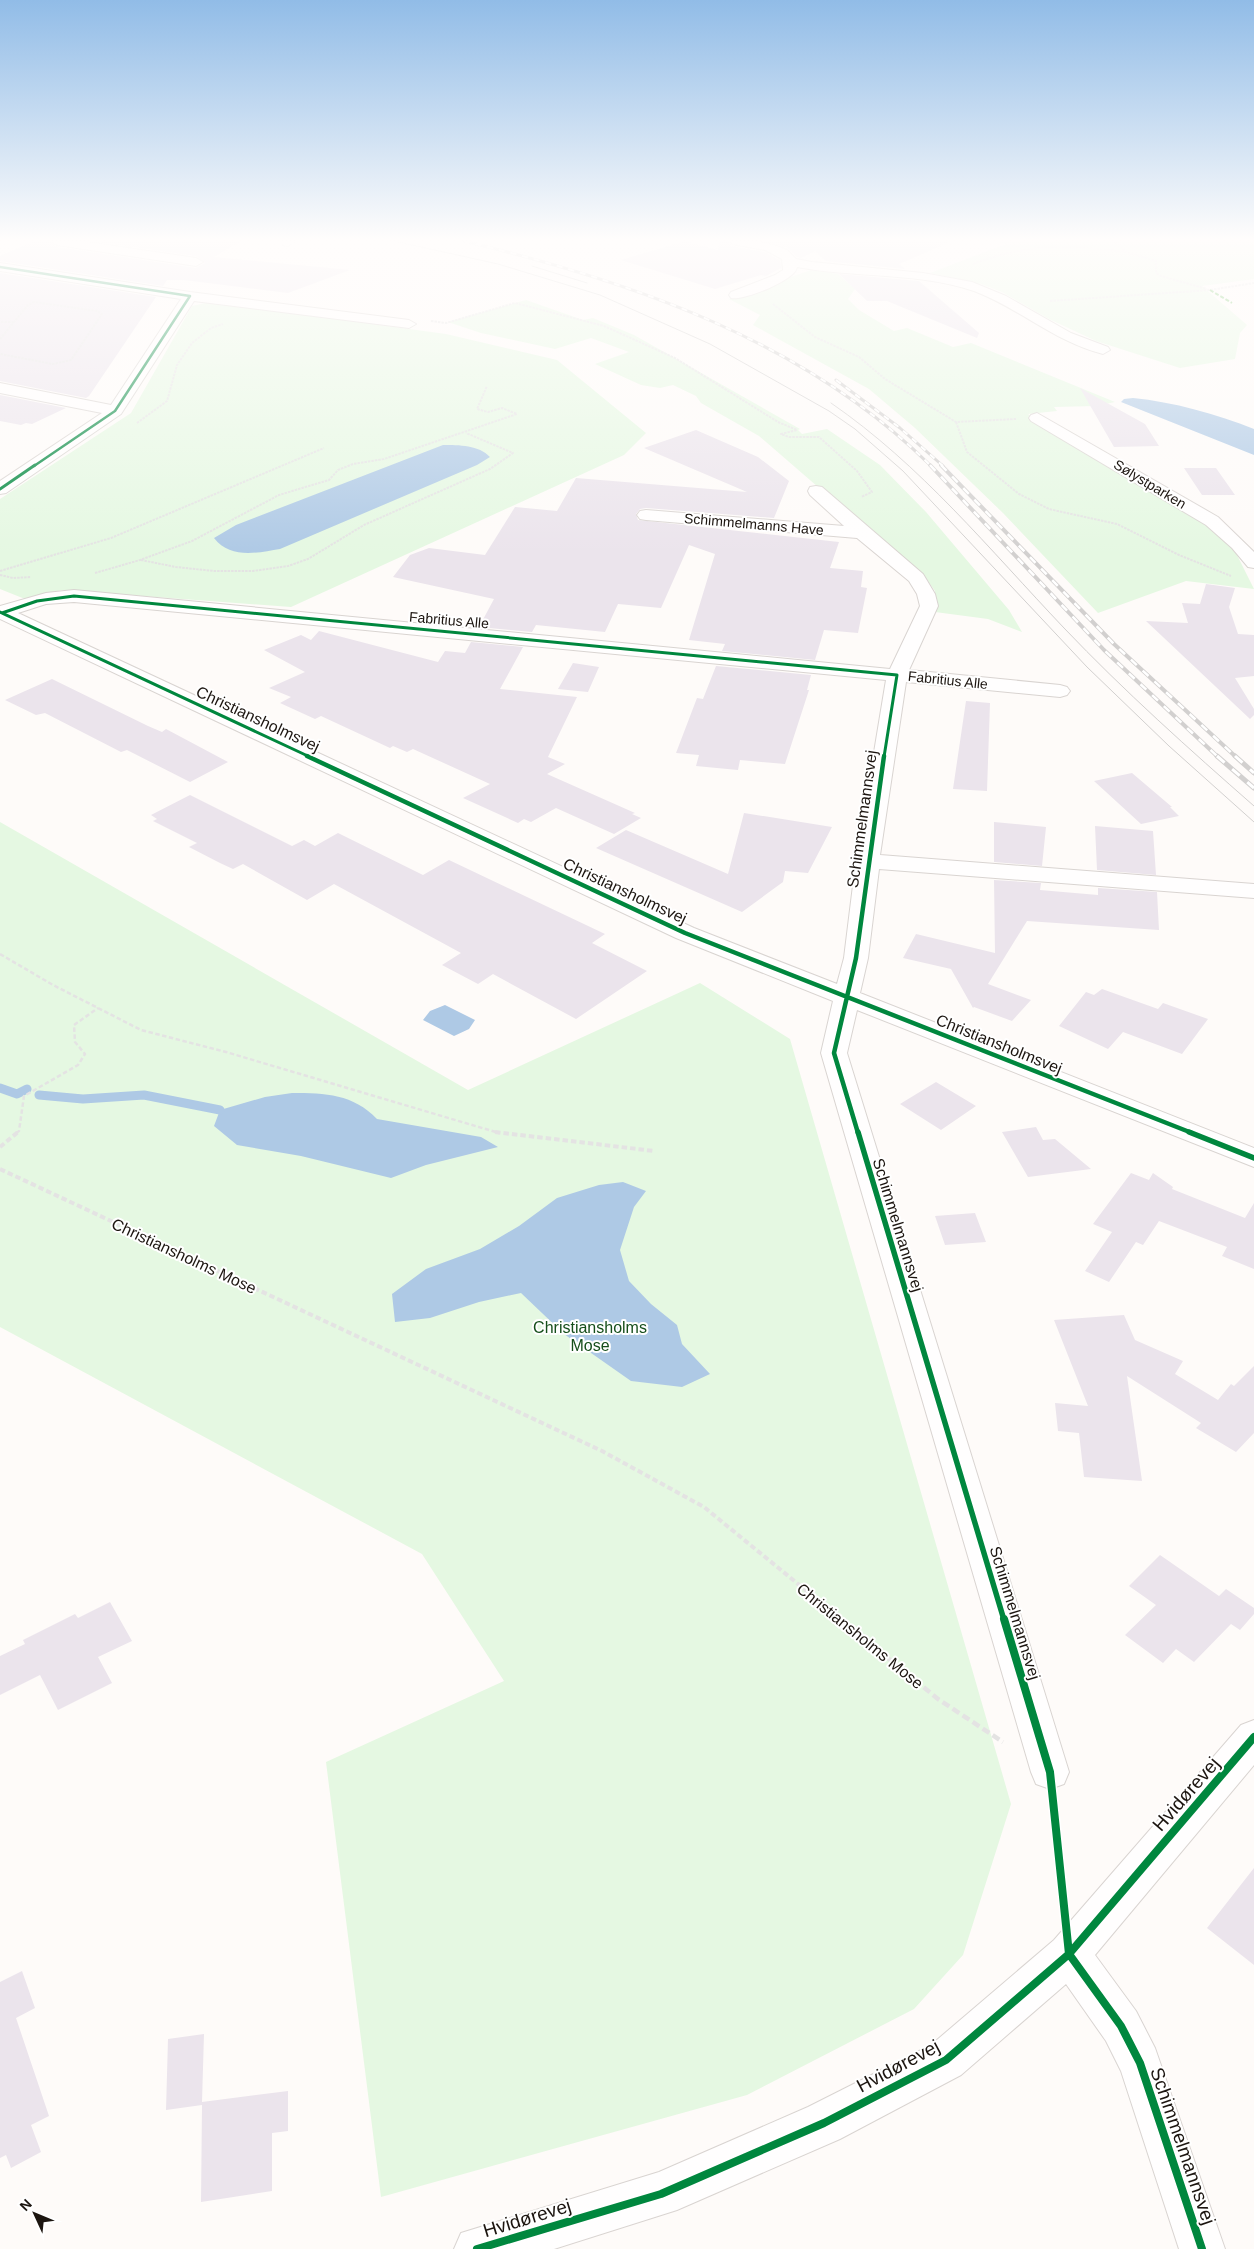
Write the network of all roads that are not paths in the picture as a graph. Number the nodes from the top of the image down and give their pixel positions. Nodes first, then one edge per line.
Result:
1 (157, 346) edge
2 (1092, 346) edge
3 (1103, 350) dead end
4 (0, 388) edge
5 (115, 411) junction
6 (1036, 418) road end
7 (0, 489) edge
8 (816, 491) dead end
9 (646, 515) dead end
10 (862, 533) junction
11 (1254, 564) edge
12 (1, 613) edge
13 (897, 675) junction
14 (1060, 691) dead end
15 (868, 861) junction
16 (1254, 891) edge
17 (846, 997) junction
18 (1254, 1158) edge
19 (1254, 1737) edge
20 (1050, 1772) road end
21 (1069, 1954) junction
22 (477, 2249) edge
23 (1202, 2249) edge

1 - 5 street
2 - 3 street
4 - 5 street
5 - 7 street
6 - 11 street, Sølystparken
8 - 10 street, Schimmelmanns Have
9 - 10 street, Schimmelmanns Have
10 - 13 street, Schimmelmanns Have
12 - 13 street, Fabritius Alle
12 - 17 street, Christiansholmsvej
13 - 14 street, Fabritius Alle
13 - 15 street, Schimmelmannsvej
15 - 16 street, Schimmelmannsvej
15 - 17 street, Schimmelmannsvej
17 - 18 street, Christiansholmsvej
17 - 20 street, Schimmelmannsvej
19 - 21 street, Hvidørevej
21 - 22 street, Hvidørevej
21 - 23 street, Schimmelmannsvej

